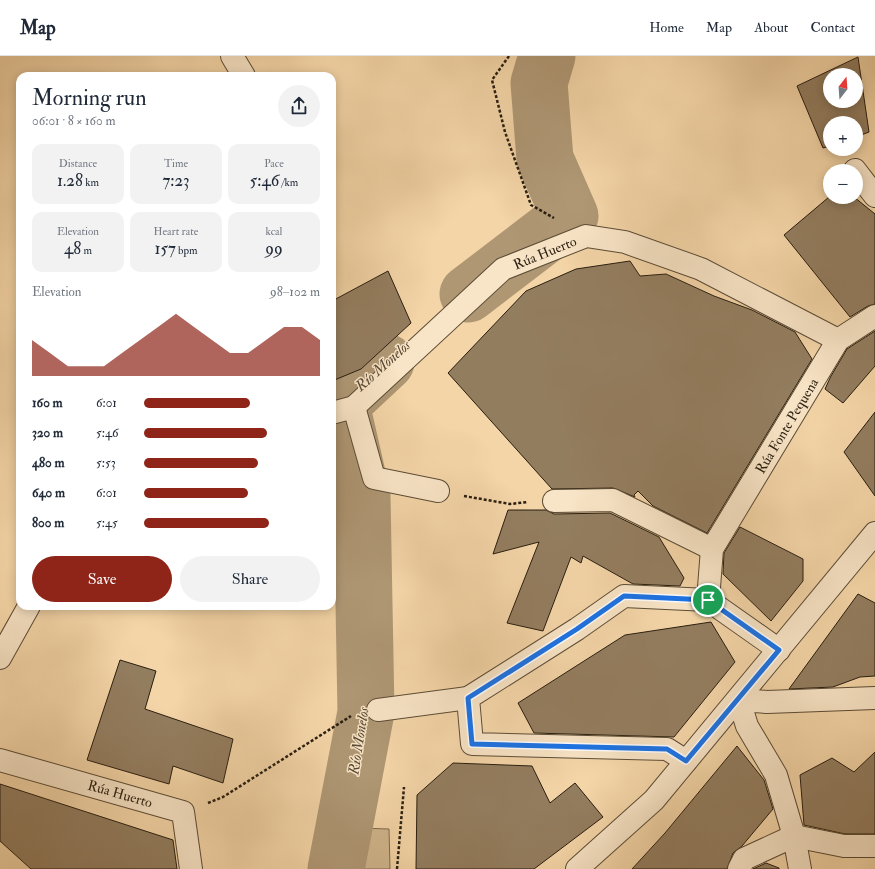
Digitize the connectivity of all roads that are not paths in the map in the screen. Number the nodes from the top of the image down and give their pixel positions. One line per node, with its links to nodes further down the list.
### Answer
1 (232, 56): 2 (street)
2 (242, 72)
3 (863, 180): 4 (street)
4 (875, 196)
5 (875, 316): 6 (street, Rúa Fonte Pequena)
6 (838, 340): 7 (street, Rúa Huerto); 12 (street, Rúa Fonte Pequena)
7 (354, 407): 8 (street, Rúa Huerto); 9 (street)
8 (336, 412)
9 (438, 491)
10 (554, 501): 12 (street)
11 (875, 533): 15 (street)
12 (712, 550): 13 (street, Rúa Fonte Pequena)
13 (708, 600): 15 (street); 17 (street)
14 (27, 610): 16 (street)
15 (779, 650): 19 (street)
16 (0, 658)
17 (468, 698): 20 (street); 22 (street)
18 (875, 698): 19 (street)
19 (739, 700): 22 (street); 23 (street)
20 (368, 711)
21 (0, 760): 25 (street, Rúa Huerto)
22 (686, 761): 26 (street)
23 (794, 836): 24 (street); 27 (street); 28 (street)
24 (875, 846)
25 (191, 869)
26 (576, 869)
27 (739, 869)
28 (800, 869)

